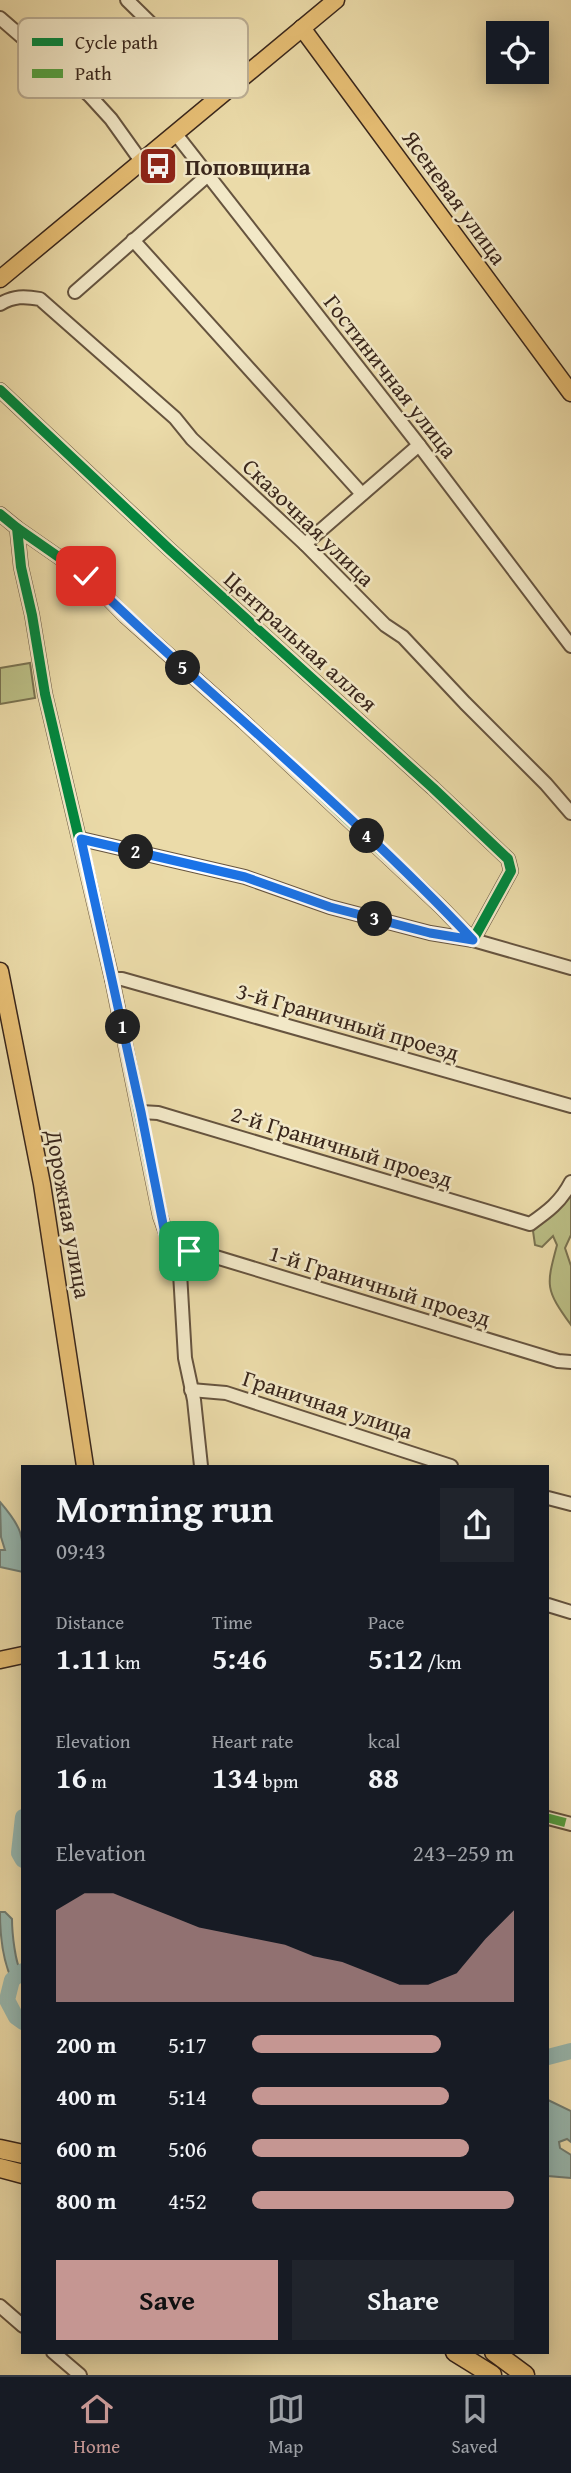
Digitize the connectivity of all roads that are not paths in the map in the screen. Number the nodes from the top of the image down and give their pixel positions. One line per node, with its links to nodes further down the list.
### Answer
1 (127, 0): 4 (street)
2 (336, 0): 5 (main road)
3 (0, 18): 6 (street)
4 (145, 18)
5 (302, 28): 7 (main road); 18 (main road, Ясеневая улица)
6 (18, 34)
7 (248, 73)
8 (92, 98): 11 (street)
9 (218, 98): 10 (main road)
10 (175, 133): 11 (main road); 12 (street, Гостиничная улица)
11 (141, 161): 14 (main road)
12 (208, 175): 13 (street); 19 (street, Гостиничная улица)
13 (133, 240): 15 (street); 20 (street)
14 (0, 279)
15 (75, 292)
16 (0, 304): 23 (street, Сказочная улица)
17 (0, 390): 27 (street, Центральная аллея)
18 (571, 393)
19 (419, 445): 20 (street); 24 (street, Гостиничная улица)
20 (362, 494): 23 (street)
21 (0, 514): 22 (street)
22 (17, 528): 26 (street); 27 (street)
23 (305, 544): 25 (street, Сказочная улица)
24 (571, 646)
25 (571, 813)
26 (81, 839): 27 (street); 30 (street)
27 (473, 940): 28 (street)
28 (571, 968)
29 (0, 971): 37 (main road, Дорожная улица)
30 (112, 979): 31 (street, 3-й Граничный проезд); 32 (street)
31 (571, 1107)
32 (141, 1112): 33 (street, 2-й Граничный проезд); 34 (street)
33 (571, 1182)
34 (179, 1256): 35 (street, 1-й Граничный проезд); 36 (street)
35 (571, 1362)
36 (191, 1390): 38 (street); 39 (street, Граничная улица)
37 (85, 1465)
38 (201, 1465)
39 (448, 1465)
40 (549, 1499): 41 (street)
41 (571, 1504)
42 (549, 1605): 43 (street)
43 (571, 1612)
44 (20, 1656): 45 (main road)
45 (0, 1660)
46 (549, 1818): 47 (street)
47 (571, 1824)
48 (0, 2149): 49 (highway)
49 (21, 2154)
50 (0, 2168): 51 (highway)
51 (21, 2173)
52 (0, 2306): 53 (street)
53 (21, 2324)
54 (55, 2354): 57 (street)
55 (458, 2354): 58 (highway)
56 (497, 2354): 59 (highway)
57 (80, 2375)
58 (492, 2375)
59 (525, 2375)

